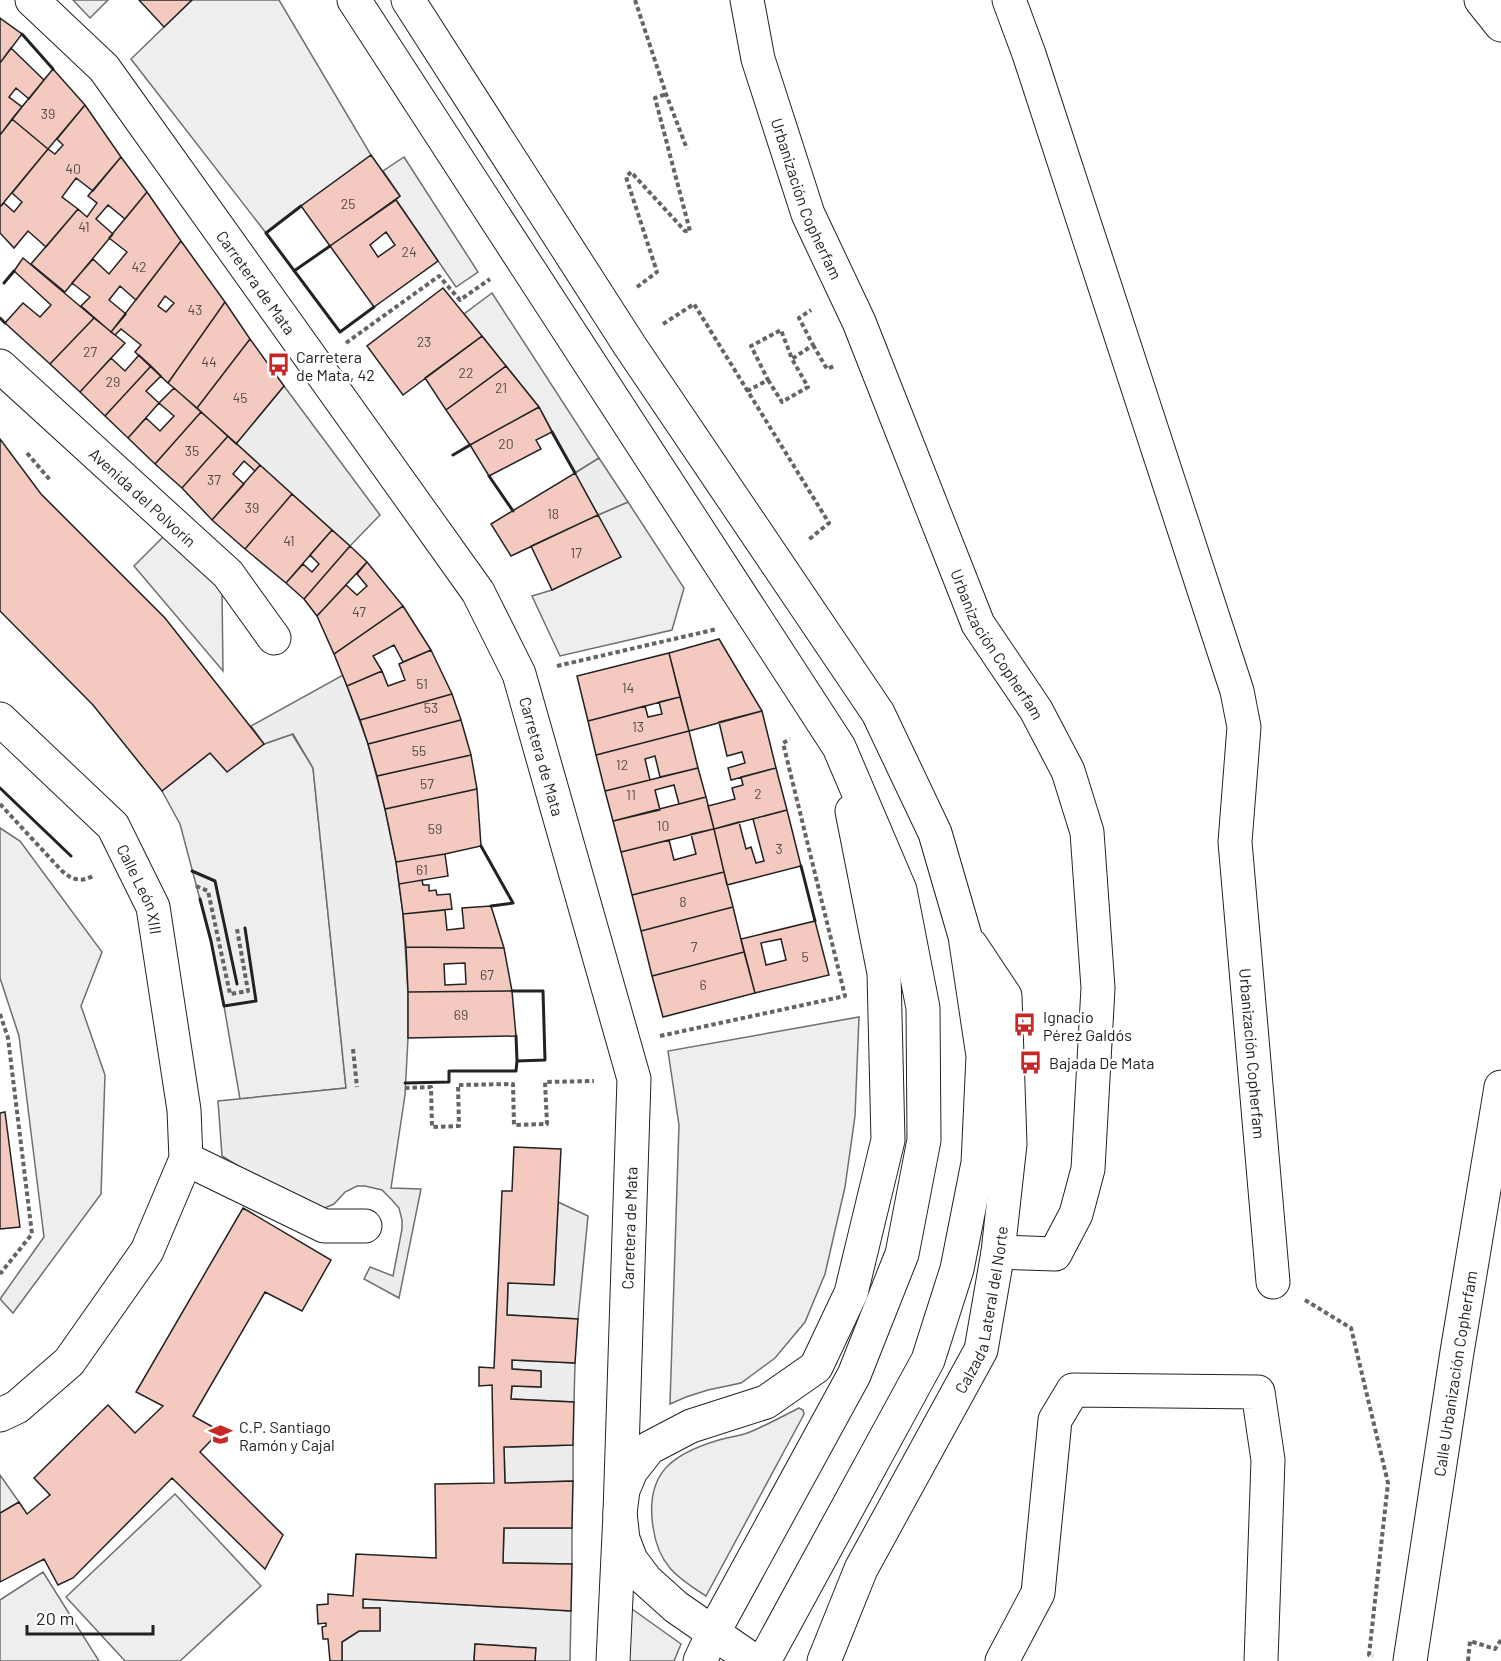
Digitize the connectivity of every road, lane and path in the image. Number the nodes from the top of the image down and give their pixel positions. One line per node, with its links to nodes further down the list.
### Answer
1 (32, 0): 16 (street, Carretera de Mata)
2 (354, 0): 11 (street)
3 (408, 0): 13 (street)
4 (635, 0): 9 (path)
5 (747, 0): 42 (street, Urbanización Copherfam)
6 (1009, 0): 44 (street, Urbanización Copherfam)
7 (1481, 0): 8 (street)
8 (1501, 26)
9 (666, 94): 10 (path); 13 (path)
10 (687, 149)
11 (521, 257): 16 (path); 23 (street)
12 (815, 307): 15 (path)
13 (606, 310): 14 (street)
14 (630, 346): 19 (path); 22 (street)
15 (792, 359): 18 (path); 18 (path)
16 (316, 364): 25 (street, Carretera de Mata)
17 (0, 366): 24 (street, Avenida del Polvorín)
18 (768, 380): 19 (path)
19 (747, 391): 22 (path)
20 (27, 453): 21 (path)
21 (50, 480)
22 (778, 566): 32 (street)
23 (756, 620): 25 (path); 27 (street)
24 (274, 638)
25 (519, 674): 34 (street, Carretera de Mata)
26 (0, 719): 29 (street, Calle León XIII)
27 (830, 734): 34 (path); 46 (street); 48 (street)
28 (0, 804): 29 (path)
29 (113, 826): 40 (street, Calle León XIII)
30 (196, 886): 31 (path)
31 (237, 929)
32 (965, 936): 42 (street, Calzada Lateral del Norte); 52 (street)
33 (0, 1014): 43 (path)
34 (624, 1044): 36 (street, Carretera de Mata)
35 (353, 1049): 37 (path)
36 (634, 1079): 39 (path); 46 (street, Carretera de Mata)
37 (357, 1087)
38 (1501, 1087): 49 (street, Calle Urbanización Copherfam)
39 (405, 1088)
40 (186, 1159): 41 (street); 45 (street)
41 (364, 1226)
42 (998, 1252): 53 (street, Calzada Lateral del Norte)
43 (0, 1274)
44 (1273, 1282): 49 (path)
45 (0, 1415)
46 (620, 1513): 48 (street); 50 (street, Carretera de Mata)
47 (1501, 1640): 56 (path)
48 (706, 1647): 51 (street)
49 (1410, 1659)
50 (613, 1661)
51 (754, 1661)
52 (764, 1661)
53 (824, 1661)
54 (1002, 1661): 55 (street)
55 (1261, 1661)
56 (1468, 1661)

